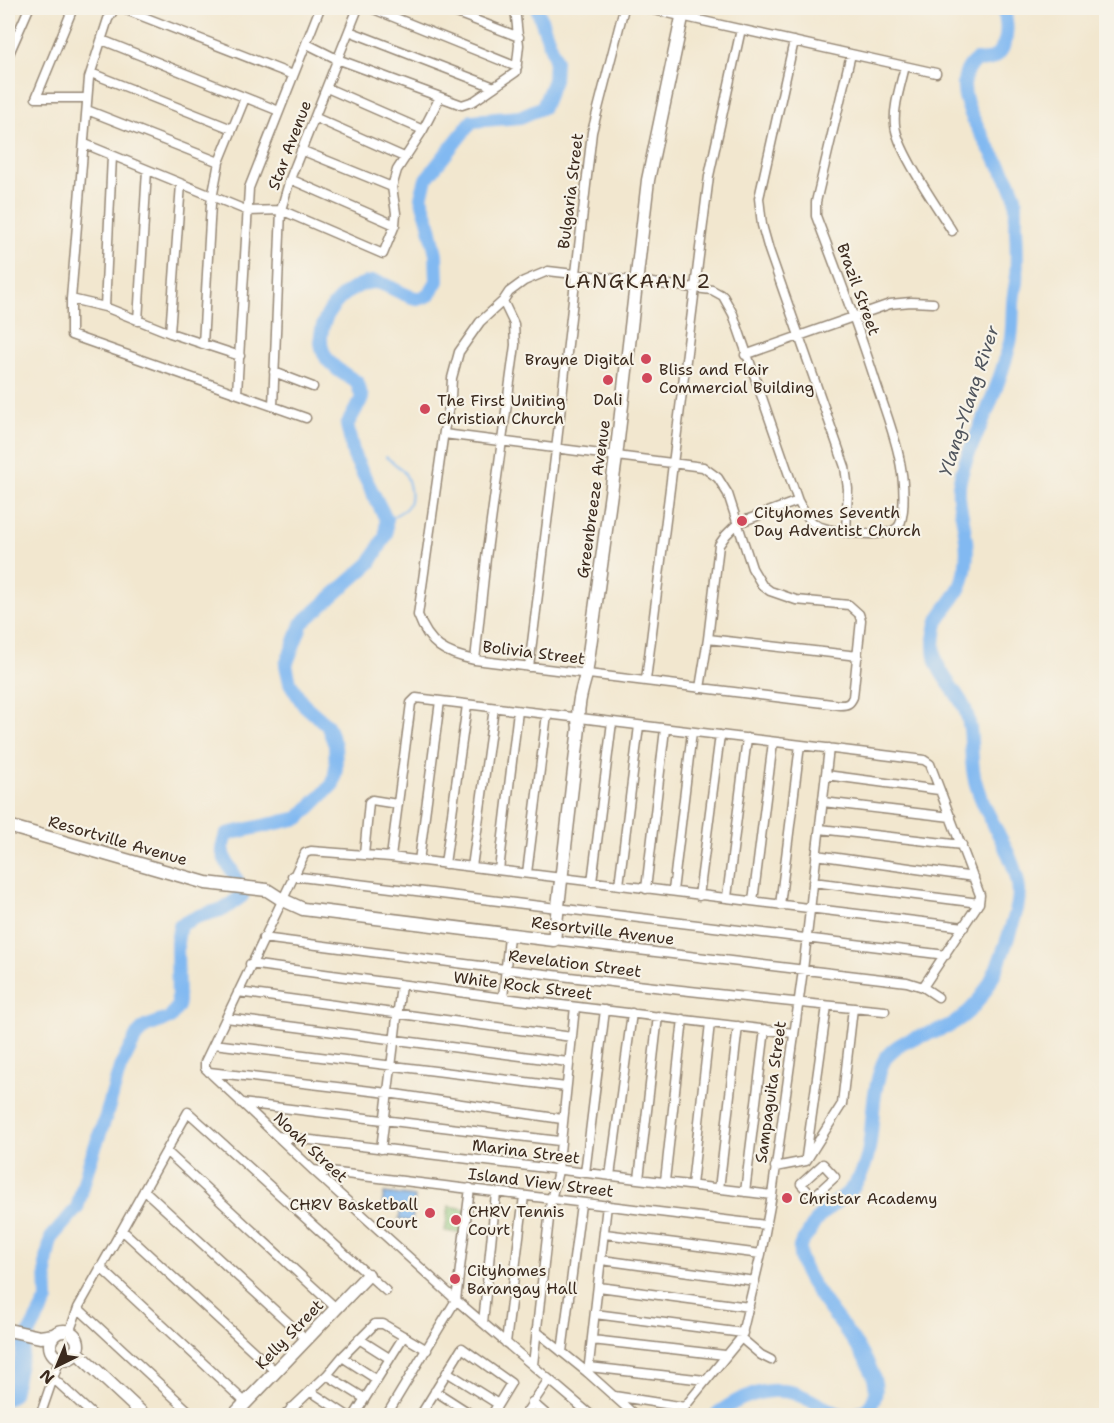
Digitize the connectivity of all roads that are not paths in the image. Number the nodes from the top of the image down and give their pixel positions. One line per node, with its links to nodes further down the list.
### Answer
1 (29, 8): 20 (street)
2 (73, 8): 30 (street)
3 (115, 8): 16 (street)
4 (121, 8): 26 (street)
5 (320, 8): 18 (street)
6 (358, 8): 14 (street, Star Avenue)
7 (371, 8): 23 (street)
8 (444, 8): 15 (street)
9 (515, 8): 15 (street)
10 (624, 8): 51 (street, Bulgaria Street)
11 (645, 8): 12 (street)
12 (683, 12): 13 (street); 52 (street, Greenbreeze Avenue)
13 (741, 29): 17 (street); 53 (street)
14 (349, 31): 21 (street, Star Avenue); 27 (street)
15 (519, 37): 23 (street)
16 (102, 40): 24 (street); 31 (street)
17 (794, 41): 19 (street); 61 (street)
18 (307, 44): 21 (street); 26 (street)
19 (851, 54): 22 (street); 58 (street, Brazil Street)
20 (8, 56)
21 (337, 59): 28 (street, Star Avenue); 29 (street)
22 (905, 66): 25 (street); 50 (street)
23 (517, 67): 27 (street)
24 (91, 73): 30 (street); 35 (street)
25 (936, 73)
26 (293, 75): 33 (street)
27 (494, 87): 29 (street)
28 (327, 88): 34 (street, Star Avenue); 36 (street)
29 (440, 97): 36 (street)
30 (86, 98): 32 (street)
31 (245, 98): 33 (street); 35 (street)
32 (87, 110): 37 (street); 41 (street)
33 (279, 111): 48 (street)
34 (315, 118): 38 (street, Star Avenue); 40 (street)
35 (232, 129): 41 (street)
36 (423, 129): 40 (street)
37 (85, 144): 39 (street); 54 (street)
38 (301, 150): 43 (street, Star Avenue); 45 (street)
39 (112, 156): 42 (street); 57 (street)
40 (404, 157): 45 (street)
41 (219, 162): 46 (street)
42 (147, 170): 44 (street); 59 (street)
43 (290, 179): 47 (street, Star Avenue); 49 (street)
44 (181, 184): 46 (street); 60 (street)
45 (392, 187): 49 (street)
46 (212, 197): 48 (street); 62 (street)
47 (281, 210): 48 (street); 49 (street); 65 (street, Star Avenue)
48 (248, 211): 64 (street)
49 (395, 225)
50 (952, 231)
51 (574, 274): 52 (street, Bolivia Street); 55 (street, Bolivia Street); 72 (street, Bulgaria Street)
52 (637, 282): 53 (street, Bolivia Street); 73 (street, Greenbreeze Avenue)
53 (694, 287): 63 (street, Bolivia Street); 74 (street)
54 (71, 299): 57 (street); 67 (street)
55 (503, 301): 70 (street, Bolivia Street); 71 (street)
56 (933, 303): 58 (street)
57 (105, 307): 59 (street)
58 (854, 318): 61 (street); 77 (street, Brazil Street)
59 (138, 321): 60 (street)
60 (170, 333): 62 (street)
61 (800, 334): 63 (street); 77 (street)
62 (203, 344): 64 (street)
63 (746, 355): 75 (street)
64 (240, 356): 67 (street)
65 (274, 372): 66 (street); 68 (street, Star Avenue)
66 (313, 387)
67 (237, 393): 68 (street)
68 (273, 406): 69 (street)
69 (306, 418)
70 (444, 434): 71 (street); 80 (street, Bolivia Street)
71 (501, 443): 72 (street); 80 (street)
72 (556, 450): 73 (street); 81 (street, Bulgaria Street)
73 (616, 457): 74 (street); 82 (street, Greenbreeze Avenue)
74 (674, 464): 76 (street); 83 (street)
75 (798, 501): 76 (street); 77 (street)
76 (738, 523): 78 (street); 79 (street)
77 (846, 532)
78 (708, 639): 79 (street); 84 (street)
79 (858, 656): 84 (street, Bolivia Street)
80 (475, 660): 81 (street, Bolivia Street)
81 (529, 666): 82 (street, Bolivia Street)
82 (586, 675): 83 (street, Bolivia Street); 90 (street, Greenbreeze Avenue)
83 (646, 680): 84 (street, Bolivia Street)
84 (700, 688)
85 (440, 701): 86 (street); 103 (street); 111 (street)
86 (467, 705): 87 (street); 112 (street)
87 (494, 708): 88 (street); 113 (street)
88 (518, 711): 89 (street); 114 (street)
89 (548, 714): 90 (street); 115 (street)
90 (581, 721): 91 (street); 118 (street, Greenbreeze Avenue)
91 (612, 722): 92 (street); 119 (street)
92 (639, 726): 93 (street); 121 (street)
93 (665, 729): 94 (street); 122 (street)
94 (692, 732): 95 (street); 123 (street)
95 (720, 735): 96 (street); 124 (street)
96 (747, 738): 97 (street); 125 (street)
97 (773, 742): 98 (street); 127 (street)
98 (800, 745): 99 (street); 129 (street)
99 (829, 748): 100 (street, Sampaguita Street); 101 (street)
100 (826, 775): 101 (street); 102 (street, Sampaguita Street)
101 (939, 790): 104 (street)
102 (823, 802): 104 (street); 106 (street, Sampaguita Street)
103 (397, 804): 108 (street); 110 (street)
104 (951, 817): 107 (street)
105 (8, 826): 126 (street, Resortville Avenue)
106 (820, 829): 107 (street); 109 (street, Sampaguita Street)
107 (962, 845): 117 (street)
108 (364, 855): 110 (street); 116 (street)
109 (816, 855): 117 (street); 120 (street, Sampaguita Street)
110 (391, 857): 111 (street)
111 (419, 861): 112 (street)
112 (445, 864): 113 (street)
113 (472, 867): 114 (street)
114 (499, 870): 115 (street)
115 (527, 873): 118 (street)
116 (292, 876): 126 (street); 130 (street)
117 (974, 877): 128 (street)
118 (561, 878): 119 (street); 130 (street, Greenbreeze Avenue)
119 (592, 882): 121 (street)
120 (813, 882): 128 (street); 131 (street, Sampaguita Street)
121 (619, 885): 122 (street)
122 (646, 889): 123 (street)
123 (673, 891): 124 (street)
124 (699, 896): 125 (street)
125 (727, 897): 127 (street)
126 (281, 899): 133 (street, Resortville Avenue); 134 (street)
127 (753, 901): 129 (street)
128 (980, 903): 132 (street)
129 (780, 905): 131 (street)
130 (558, 908): 135 (street); 136 (street, Greenbreeze Avenue)
131 (810, 908): 132 (street); 135 (street, Sampaguita Street)
132 (964, 927): 137 (street)
133 (509, 936): 136 (street, Resortville Avenue); 139 (street)
134 (263, 938): 138 (street); 139 (street, Revelation Street)
135 (806, 938): 137 (street); 140 (street, Sampaguita Street)
136 (554, 940): 140 (street, Resortville Avenue)
137 (946, 955): 142 (street)
138 (250, 964): 141 (street, White Rock Street); 143 (street)
139 (506, 970): 145 (street); 146 (street, Revelation Street)
140 (803, 970): 142 (street, Resortville Avenue); 146 (street, Sampaguita Street)
141 (401, 985): 145 (street, White Rock Street); 152 (street)
142 (923, 987): 144 (street)
143 (238, 992): 152 (street); 155 (street)
144 (938, 997)
145 (503, 998): 148 (street, White Rock Street)
146 (798, 1004): 147 (street, Revelation Street); 160 (street, Sampaguita Street)
147 (827, 1006): 149 (street, Revelation Street); 176 (street)
148 (575, 1007): 150 (street, White Rock Street); 161 (street)
149 (853, 1008): 151 (street, Revelation Street); 176 (street)
150 (604, 1010): 153 (street, White Rock Street); 180 (street)
151 (885, 1011)
152 (398, 1012): 161 (street); 162 (street)
153 (632, 1013): 154 (street, White Rock Street); 181 (street)
154 (658, 1016): 156 (street, White Rock Street); 182 (street)
155 (226, 1018): 162 (street); 163 (street)
156 (683, 1019): 157 (street, White Rock Street); 183 (street)
157 (710, 1023): 158 (street, White Rock Street); 184 (street)
158 (738, 1026): 159 (street, White Rock Street); 186 (street)
159 (765, 1029): 160 (street, White Rock Street); 188 (street)
160 (793, 1033): 177 (street, Sampaguita Street)
161 (572, 1037): 164 (street)
162 (394, 1039): 164 (street); 165 (street)
163 (214, 1044): 165 (street); 166 (street)
164 (568, 1062): 167 (street)
165 (391, 1066): 167 (street); 168 (street)
166 (208, 1071): 168 (street); 169 (street, Noah Street)
167 (566, 1087): 170 (street)
168 (388, 1093): 170 (street); 171 (street)
169 (240, 1103): 171 (street); 172 (street, Noah Street)
170 (562, 1119): 173 (street)
171 (384, 1120): 173 (street); 174 (street)
172 (277, 1136): 174 (street, Marina Street); 178 (street, Noah Street)
173 (559, 1141): 179 (street)
174 (381, 1149): 179 (street, Marina Street)
175 (166, 1151): 187 (street); 201 (street); 208 (street)
176 (806, 1161): 177 (street)
177 (775, 1167): 190 (street, Sampaguita Street)
178 (313, 1170): 185 (street, Island View Street); 205 (street, Noah Street)
179 (558, 1171): 180 (street, Marina Street); 192 (street)
180 (585, 1173): 181 (street, Marina Street)
181 (610, 1176): 182 (street, Marina Street)
182 (639, 1179): 183 (street, Marina Street)
183 (665, 1181): 184 (street, Marina Street)
184 (692, 1185): 186 (street, Marina Street)
185 (470, 1188): 189 (street, Island View Street); 205 (street)
186 (719, 1189): 188 (street, Marina Street)
187 (144, 1190): 196 (street); 217 (street)
188 (746, 1192): 190 (street, Marina Street)
189 (496, 1193): 191 (street, Island View Street); 210 (street)
190 (772, 1195): 195 (street, Sampaguita Street)
191 (524, 1196): 192 (street, Island View Street); 220 (street)
192 (551, 1200): 193 (street, Island View Street); 212 (street)
193 (581, 1204): 194 (street, Island View Street); 223 (street)
194 (607, 1205): 195 (street, Island View Street); 197 (street)
195 (766, 1225): 198 (street, Sampaguita Street)
196 (122, 1230): 200 (street); 231 (street)
197 (605, 1234): 198 (street); 199 (street)
198 (761, 1254): 202 (street, Sampaguita Street)
199 (602, 1260): 202 (street); 203 (street)
200 (100, 1267): 207 (street); 242 (street)
201 (368, 1275): 204 (street); 208 (street, Kelly Street)
202 (755, 1281): 206 (street, Sampaguita Street)
203 (599, 1287): 206 (street); 209 (street)
204 (386, 1292)
205 (456, 1300): 210 (street, Noah Street); 222 (street)
206 (749, 1306): 215 (street, Sampaguita Street)
207 (78, 1308): 213 (street); 251 (street)
208 (337, 1310): 217 (street, Kelly Street)
209 (595, 1314): 215 (street); 218 (street)
210 (483, 1323): 220 (street, Noah Street)
211 (9, 1331): 219 (street)
212 (536, 1331): 223 (street); 229 (street)
213 (69, 1333): 219 (street); 221 (street)
214 (404, 1336): 216 (street); 222 (street); 227 (street)
215 (742, 1336): 224 (street); 228 (street)
216 (359, 1339): 225 (street); 227 (street)
217 (307, 1340): 231 (street, Kelly Street)
218 (592, 1340): 224 (street); 230 (street)
219 (52, 1341): 226 (street)
220 (506, 1343): 229 (street, Noah Street)
221 (76, 1350): 226 (street); 250 (street)
222 (427, 1350): 257 (street)
223 (562, 1352): 230 (street)
224 (725, 1355): 237 (street)
225 (342, 1357): 233 (street); 235 (street)
226 (60, 1358): 234 (street)
227 (389, 1358): 235 (street)
228 (771, 1360)
229 (533, 1365): 236 (street, Noah Street)
230 (588, 1370): 237 (street); 240 (street)
231 (276, 1372): 242 (street, Kelly Street)
232 (447, 1372): 239 (street); 244 (street); 244 (street)
233 (327, 1375): 238 (street); 241 (street)
234 (54, 1379): 248 (street); 249 (street)
235 (376, 1379): 241 (street)
236 (549, 1379): 243 (street); 262 (street, Noah Street)
237 (705, 1380): 245 (street)
238 (310, 1391): 246 (street); 255 (street)
239 (435, 1391): 247 (street); 258 (street)
240 (613, 1395): 245 (street); 263 (street)
241 (364, 1398): 256 (street)
242 (246, 1402): 252 (street, Kelly Street)
243 (532, 1402): 260 (street); 261 (street)
244 (498, 1404): 259 (street)
245 (685, 1407): 264 (street)
246 (291, 1408): 253 (street); 254 (street)
247 (425, 1414)
248 (40, 1416)
249 (94, 1416)
250 (145, 1416)
251 (194, 1416)
252 (233, 1416)
253 (284, 1416)
254 (303, 1416)
255 (348, 1416)
256 (354, 1416)
257 (386, 1416)
258 (474, 1416)
259 (490, 1416)
260 (524, 1416)
261 (548, 1416)
262 (592, 1416)
263 (636, 1416)
264 (677, 1416)

